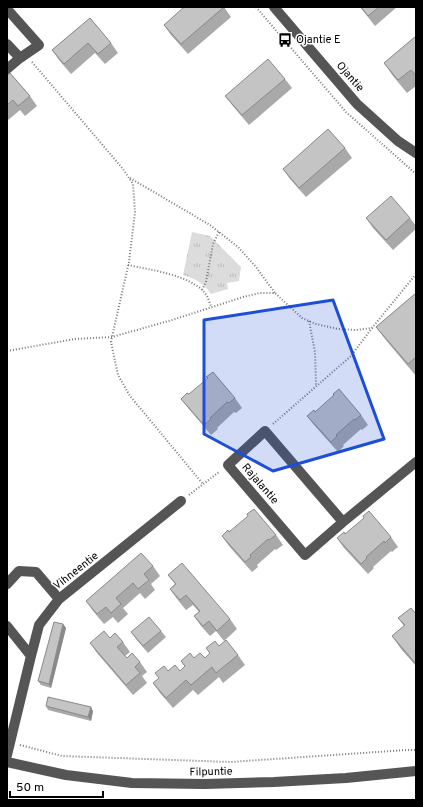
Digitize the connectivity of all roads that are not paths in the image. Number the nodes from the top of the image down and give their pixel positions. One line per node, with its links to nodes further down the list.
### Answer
1 (274, 7): 6 (street, Ojantie)
2 (7, 9): 4 (street)
3 (7, 44): 4 (street)
4 (20, 58): 5 (street)
5 (7, 69)
6 (416, 153)
7 (416, 462): 9 (street, Rajalantie)
8 (181, 502): 11 (street, Vihneentie)
9 (343, 522): 9 (street, Rajalantie)
10 (7, 584): 11 (street)
11 (59, 599): 13 (street, Vihneentie)
12 (7, 626): 13 (street)
13 (31, 656): 14 (street, Vihneentie)
14 (7, 755)
15 (7, 762): 16 (street, Filpuntie)
16 (416, 771)

